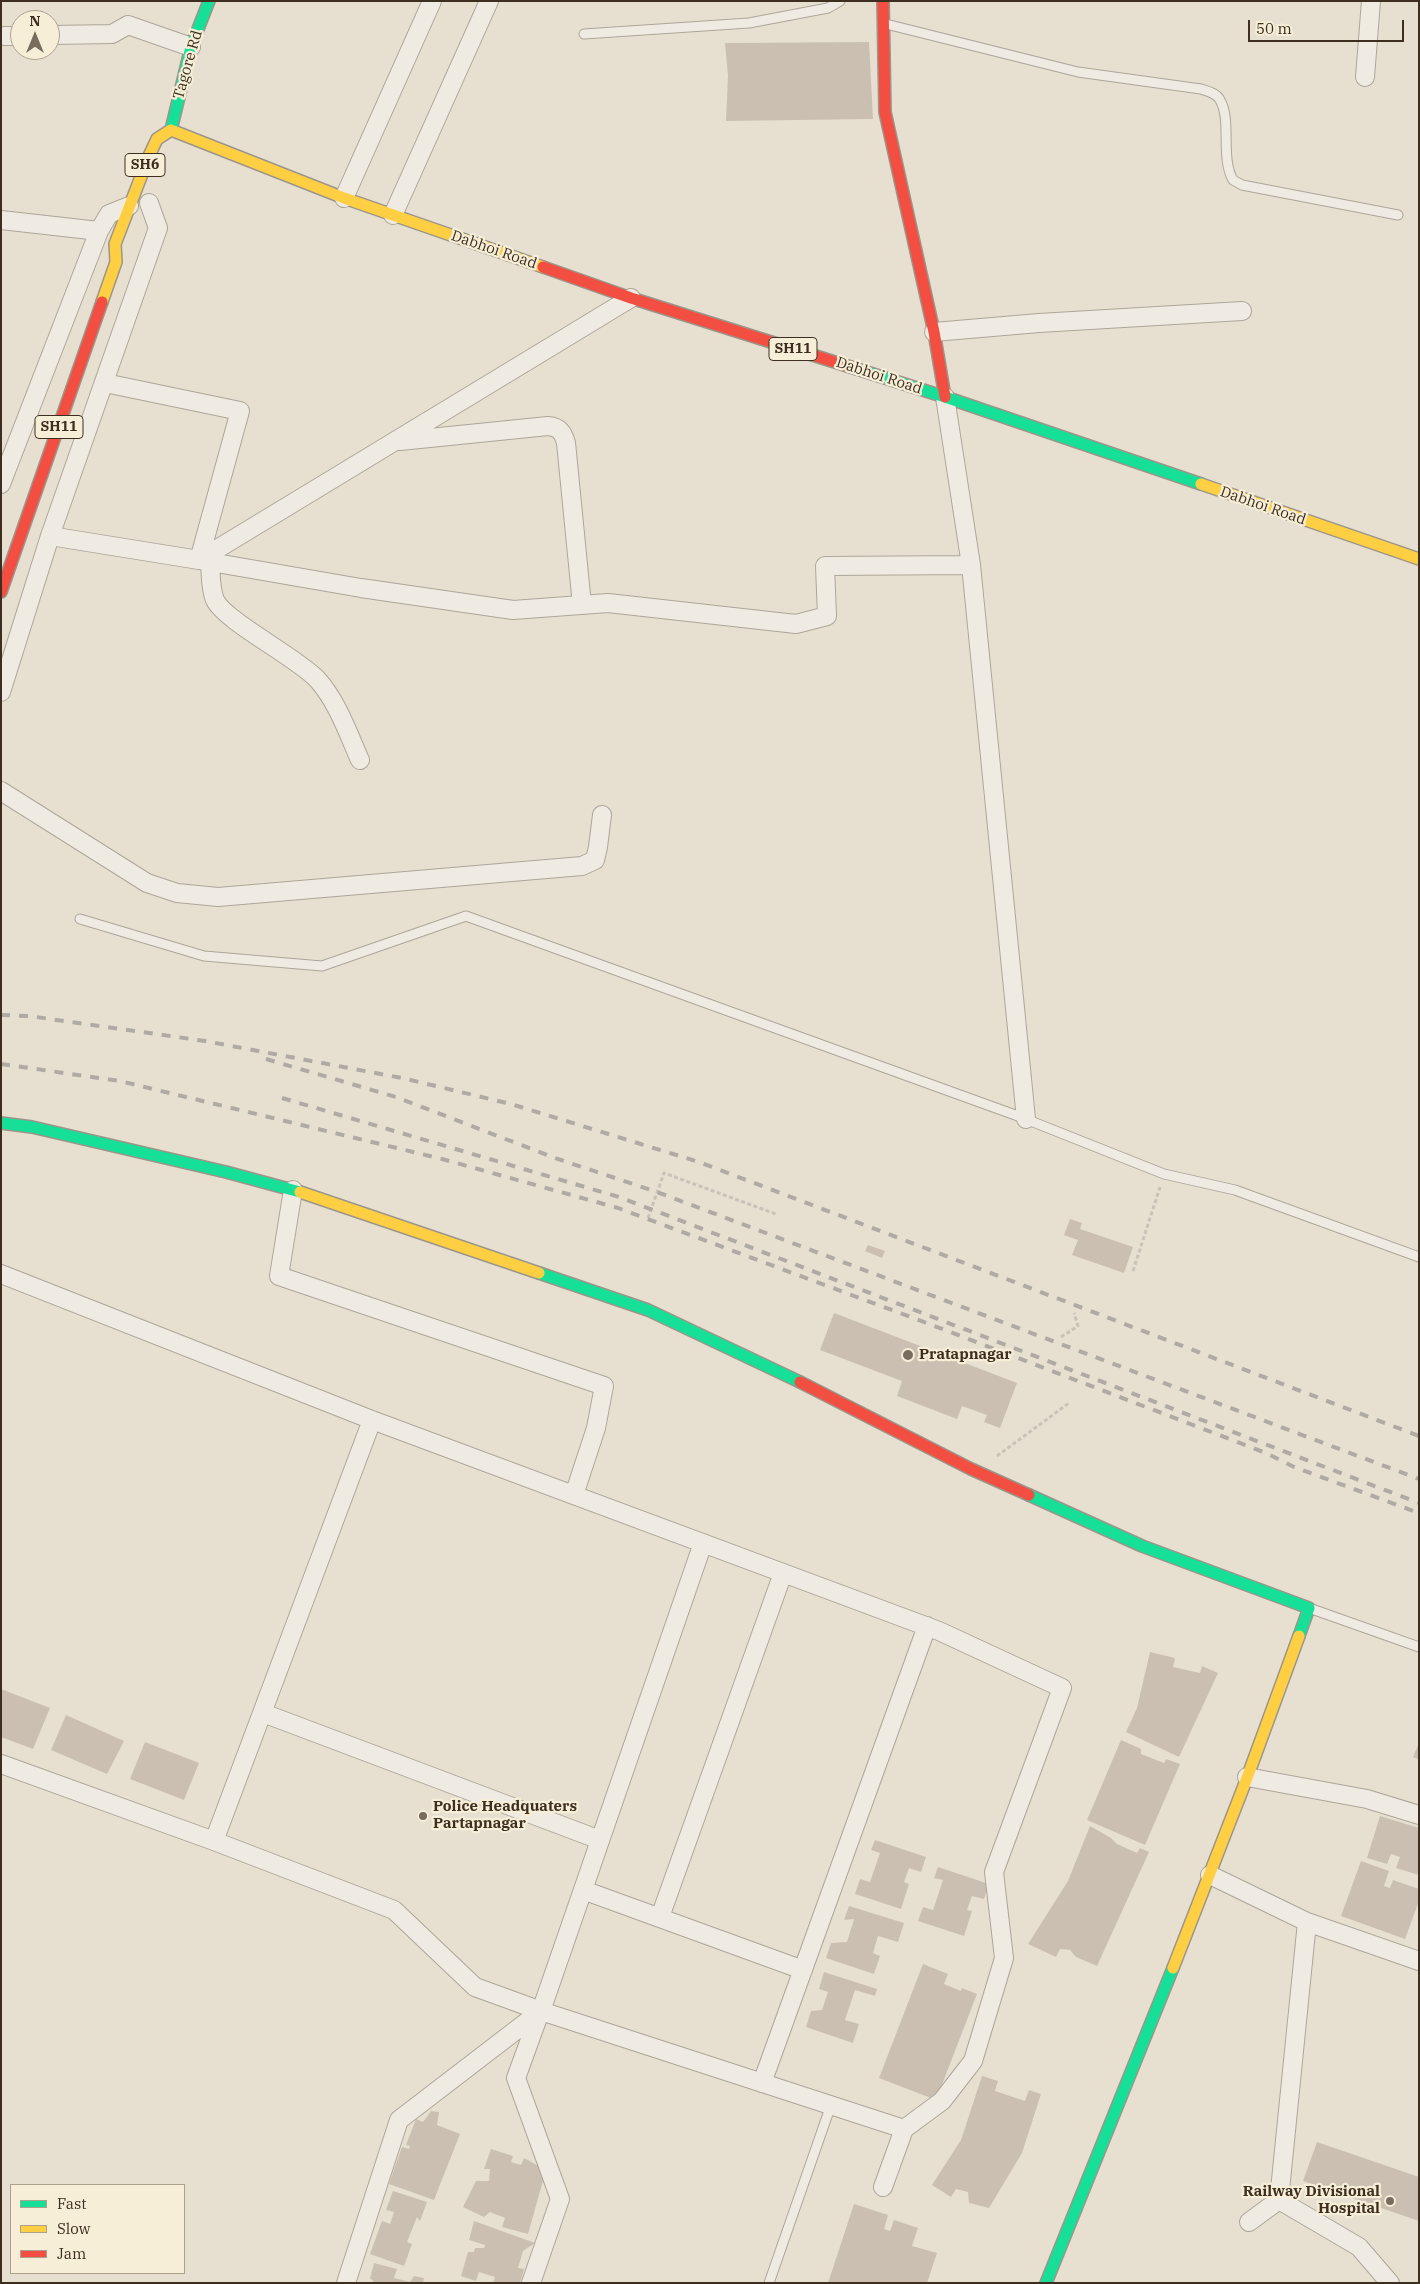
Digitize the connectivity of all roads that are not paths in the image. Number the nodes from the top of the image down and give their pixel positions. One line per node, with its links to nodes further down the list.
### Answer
1 (209, 1): 10 (street, Tagore Rd)
2 (432, 1): 15 (street)
3 (489, 1): 17 (street)
4 (840, 1): 8 (lane)
5 (883, 1): 7 (street)
6 (1371, 1): 11 (street)
7 (884, 23): 18 (lane); 26 (street)
8 (584, 34)
9 (60, 35): 10 (street)
10 (191, 47): 12 (street, Tagore Rd)
11 (1365, 77)
12 (171, 130): 13 (street, SH6); 15 (street, Dabhoi Road / SH11); 16 (street, SH6)
13 (170, 144)
14 (151, 198): 20 (street); 27 (street)
15 (344, 198): 17 (street, Dabhoi Road / SH11)
16 (128, 206): 21 (street); 23 (street, SH6)
17 (393, 215): 24 (street, Dabhoi Road / SH11)
18 (1398, 215)
19 (1, 220): 21 (street)
20 (143, 220)
21 (99, 231): 30 (street)
22 (130, 254): 23 (street)
23 (116, 262): 35 (street, SH11)
24 (631, 298): 28 (street, Dabhoi Road / SH11); 29 (street)
25 (1242, 311): 26 (street)
26 (934, 332): 28 (street)
27 (105, 383): 31 (street); 33 (street)
28 (945, 397): 32 (street, Dabhoi Road / SH11); 34 (street)
29 (395, 441): 33 (street); 36 (street)
30 (1, 484)
31 (50, 536): 33 (street); 37 (street)
32 (1419, 559)
33 (205, 561): 36 (street); 38 (street)
34 (971, 565): 36 (street); 42 (street)
35 (1, 592)
36 (582, 605)
37 (1, 692)
38 (360, 760)
39 (1, 791): 40 (street)
40 (602, 815)
41 (80, 919): 42 (lane)
42 (1026, 1119): 45 (lane)
43 (1, 1124): 44 (street)
44 (293, 1190): 48 (street); 51 (street)
45 (1419, 1257)
46 (1, 1274): 47 (street)
47 (372, 1420): 48 (street); 54 (street)
48 (574, 1495): 49 (street)
49 (703, 1543): 50 (street); 58 (street)
50 (783, 1573): 52 (street); 62 (street)
51 (1309, 1608): 53 (lane); 56 (street)
52 (927, 1626): 65 (street); 69 (street)
53 (1419, 1647)
54 (263, 1713): 58 (street); 59 (street)
55 (1, 1764): 59 (street)
56 (1247, 1777): 57 (street); 60 (street)
57 (1419, 1815)
58 (600, 1840): 61 (street)
59 (214, 1841): 66 (street)
60 (1210, 1875): 63 (street); 76 (street)
61 (583, 1890): 62 (street); 66 (street)
62 (660, 1917): 65 (street)
63 (1307, 1922): 64 (street); 71 (street)
64 (1419, 1961)
65 (803, 1970): 67 (street)
66 (541, 2011): 67 (street); 73 (street); 74 (street)
67 (762, 2083): 68 (street)
68 (831, 2105): 69 (street); 75 (lane)
69 (904, 2128): 70 (street)
70 (883, 2186)
71 (1279, 2200): 72 (street); 77 (street)
72 (1249, 2222)
73 (346, 2283)
74 (530, 2283)
75 (769, 2283)
76 (1046, 2283)
77 (1390, 2283)

